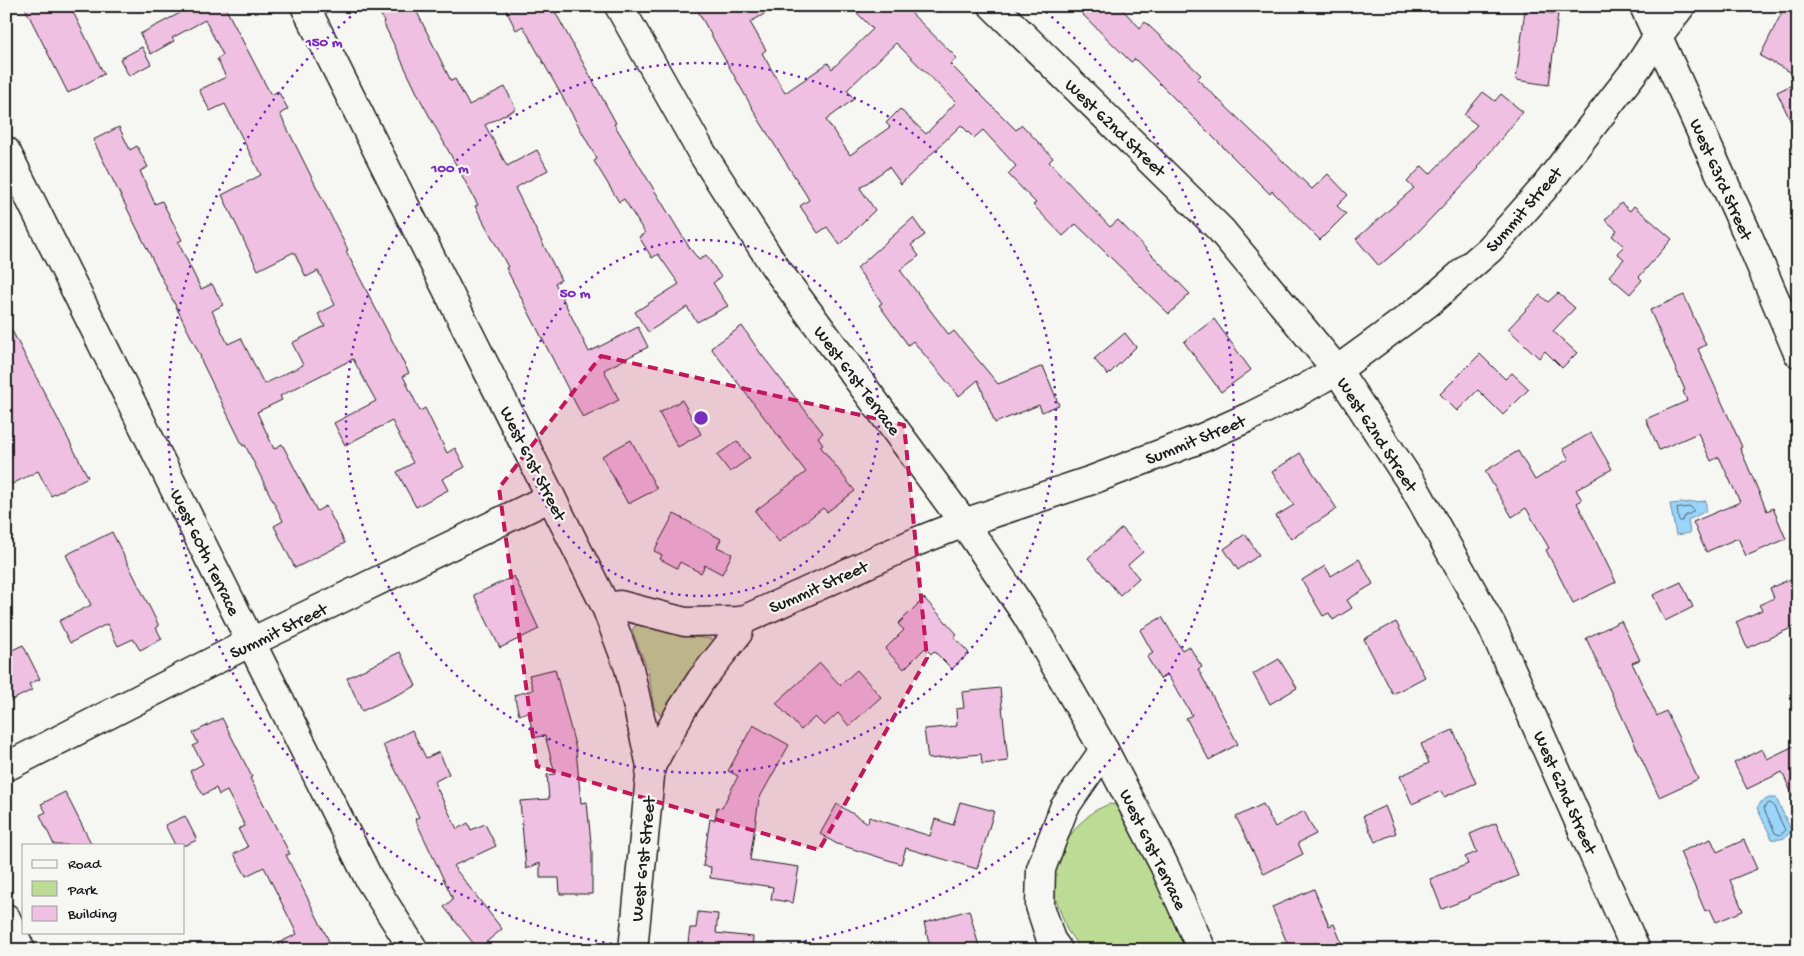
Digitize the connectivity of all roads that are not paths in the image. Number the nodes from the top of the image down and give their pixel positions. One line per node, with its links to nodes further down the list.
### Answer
1 (305, 6): 10 (street, West 61st Street)
2 (619, 6): 11 (street, West 61st Terrace)
3 (993, 6): 9 (street, West 62nd Street)
4 (1644, 6): 6 (street, West 63rd Street)
5 (1681, 6): 6 (street, Summit Street)
6 (1658, 36): 8 (street, West 63rd Street); 9 (street, Summit Street)
7 (6, 151): 14 (street, West 60th Terrace)
8 (1798, 353)
9 (1337, 370): 11 (street, Summit Street); 24 (street, West 62nd Street)
10 (551, 497): 12 (street, West 61st Street); 14 (street, Summit Street)
11 (964, 523): 13 (street, Summit Street); 15 (street, West 61st Terrace)
12 (606, 606): 13 (street); 16 (street, West 61st Street)
13 (741, 621): 16 (street)
14 (251, 642): 17 (street, Summit Street); 20 (street, West 60th Terrace)
15 (1104, 750): 22 (street); 23 (street, West 61st Terrace)
16 (651, 766): 21 (street, West 61st Street)
17 (6, 767)
18 (6, 918): 19 (street)
19 (21, 950)
20 (414, 950)
21 (633, 950)
22 (1058, 950)
23 (1202, 950)
24 (1636, 950)

